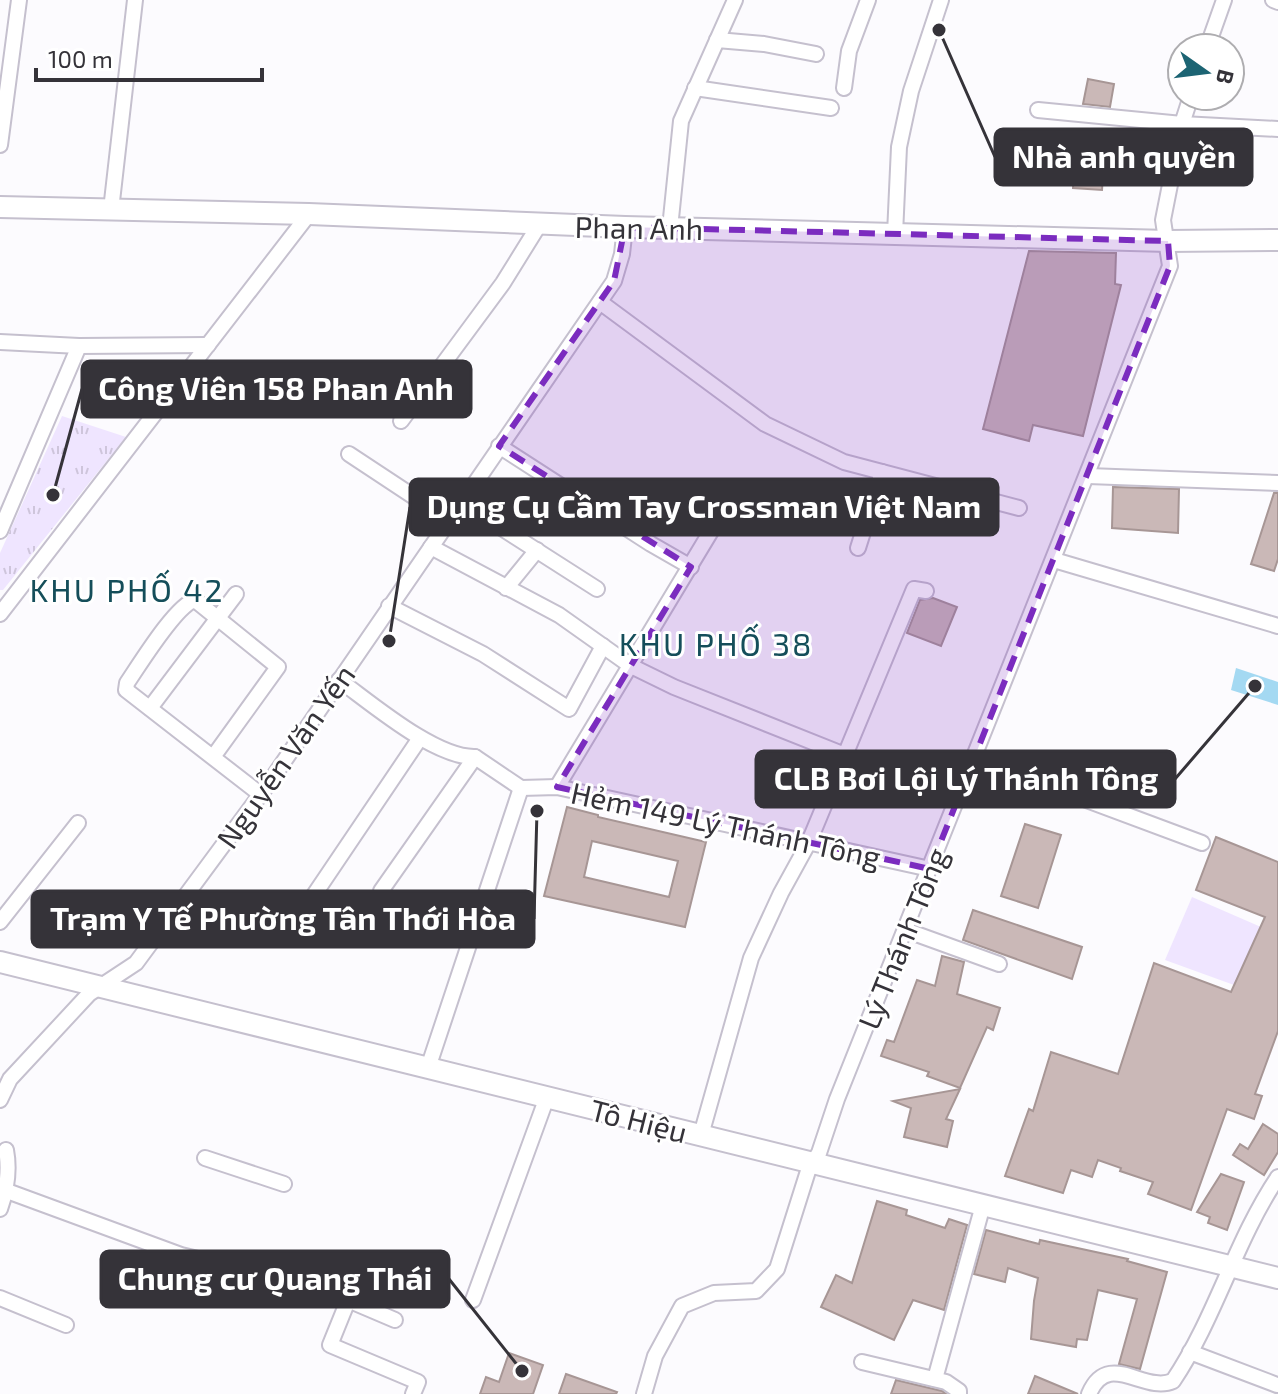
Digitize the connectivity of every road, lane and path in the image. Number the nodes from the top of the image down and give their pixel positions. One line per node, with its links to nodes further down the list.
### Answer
1 (19, 0): 17 (street)
2 (135, 0): 19 (street)
3 (735, 0): 8 (street)
4 (868, 0): 11 (street)
5 (1224, 0): 7 (street)
6 (935, 1): 24 (street)
7 (1213, 32)
8 (717, 40): 9 (street); 10 (street)
9 (816, 54)
10 (695, 88): 12 (street); 23 (street)
11 (844, 88)
12 (831, 108)
13 (1038, 110): 15 (street)
14 (1186, 112): 15 (street, Lý Thánh Tông)
15 (1182, 124): 16 (street); 26 (street, Lý Thánh Tông)
16 (1278, 129)
17 (0, 145)
18 (0, 207): 19 (street, Phan Anh)
19 (111, 210): 20 (street, Phan Anh)
20 (309, 214): 21 (street, Phan Anh); 29 (street)
21 (539, 225): 22 (street, Phan Anh); 31 (street)
22 (625, 227): 23 (street, Phan Anh); 27 (street, Nguyễn Văn Yến)
23 (670, 228): 24 (street, Phan Anh)
24 (895, 234): 26 (street, Phan Anh)
25 (1278, 240): 26 (street, Phan Anh)
26 (1168, 241): 35 (street, Lý Thánh Tông)
27 (600, 302): 32 (street, Nguyễn Văn Yến); 34 (street)
28 (0, 342): 30 (street)
29 (208, 345): 30 (street); 52 (street)
30 (79, 346): 41 (street)
31 (401, 421)
32 (499, 446): 37 (street, Nguyễn Văn Yến); 46 (street)
33 (349, 454): 40 (street)
34 (882, 472): 39 (street); 43 (street)
35 (1088, 476): 36 (street); 45 (street, Lý Thánh Tông)
36 (1278, 483)
37 (461, 502): 40 (street, Nguyễn Văn Yến); 44 (street)
38 (725, 508): 46 (street)
39 (1019, 508)
40 (449, 520): 42 (street, Nguyễn Văn Yến)
41 (0, 531)
42 (431, 547): 47 (street); 51 (street, Nguyễn Văn Yến)
43 (858, 548)
44 (537, 550): 47 (street); 48 (street)
45 (1054, 560): 54 (street); 63 (street, Lý Thánh Tông)
46 (691, 567): 56 (street)
47 (506, 588): 55 (street)
48 (597, 589)
49 (926, 591): 60 (street)
50 (236, 594): 53 (street)
51 (389, 606): 55 (street); 57 (street, Nguyễn Văn Yến)
52 (0, 614)
53 (217, 618): 58 (street); 58 (street); 61 (street)
54 (1278, 626)
55 (603, 646): 56 (street)
56 (631, 666): 60 (street); 64 (street)
57 (339, 680): 59 (street); 66 (street, Nguyễn Văn Yến)
58 (150, 708): 61 (street)
59 (420, 738): 62 (street); 72 (street)
60 (845, 755): 68 (street)
61 (213, 757): 66 (street)
62 (475, 757): 65 (street); 71 (street)
63 (974, 758): 69 (street); 70 (street, Lý Thánh Tông)
64 (557, 787): 65 (street, Hẻm 149 Lý Thánh Tông); 68 (street, Hẻm 149 Lý Thánh Tông)
65 (521, 788): 78 (street)
66 (260, 794): 77 (street, Nguyễn Văn Yến)
67 (78, 823): 73 (street)
68 (809, 842): 70 (street, Hẻm 149 Lý Thánh Tông); 81 (street)
69 (1202, 843)
70 (930, 869): 74 (street, Lý Thánh Tông)
71 (381, 891)
72 (278, 900)
73 (0, 922)
74 (905, 930): 76 (street); 84 (street, Lý Thánh Tông)
75 (0, 962): 77 (street, Tô Hiệu)
76 (999, 964)
77 (102, 987): 78 (street, Tô Hiệu); 80 (street, Nguyễn Văn Yến)
78 (428, 1068): 79 (street, Tô Hiệu)
79 (547, 1097): 81 (street, Tô Hiệu); 96 (street)
80 (0, 1100)
81 (701, 1135): 84 (street, Tô Hiệu)
82 (6, 1150): 87 (street)
83 (205, 1158): 86 (street)
84 (813, 1163): 88 (street, Tô Hiệu); 104 (street, Lý Thánh Tông)
85 (1278, 1177): 91 (street)
86 (284, 1184)
87 (7, 1191): 89 (street); 93 (street)
88 (983, 1205): 91 (street, Tô Hiệu); 101 (street)
89 (0, 1209)
90 (364, 1261): 95 (street)
91 (1232, 1266): 92 (street, Tô Hiệu); 99 (street)
92 (1278, 1278)
93 (308, 1285)
94 (0, 1298): 98 (street)
95 (348, 1300): 97 (street); 103 (street)
96 (473, 1300)
97 (395, 1320)
98 (66, 1325)
99 (1190, 1352): 102 (street); 106 (street)
100 (862, 1362): 101 (street)
101 (935, 1379): 105 (street)
102 (1277, 1385)
103 (416, 1388)
104 (644, 1394)
105 (959, 1394)
106 (1089, 1394)

